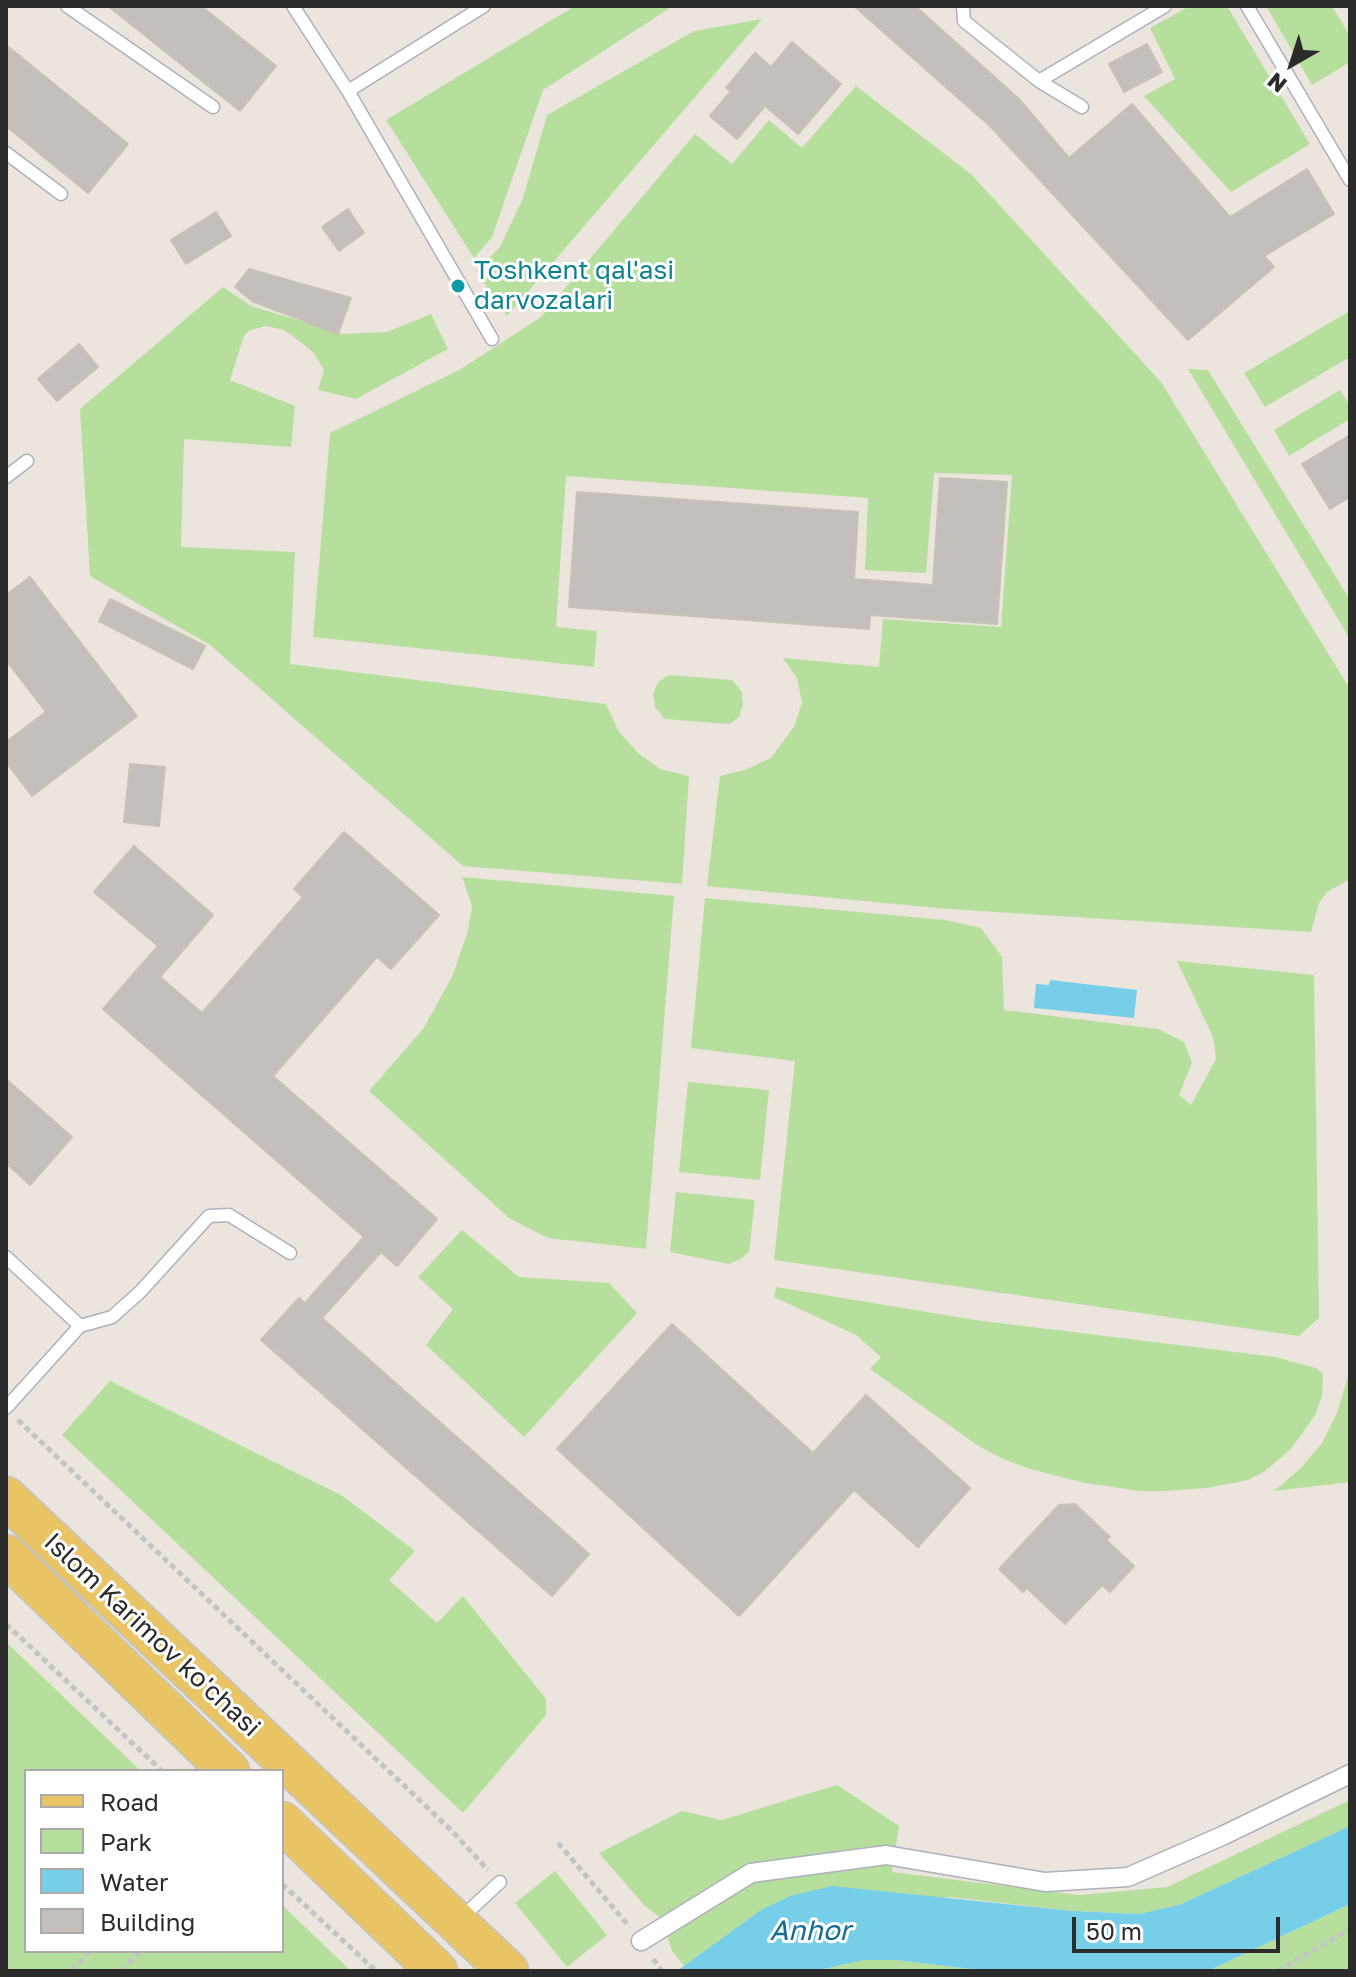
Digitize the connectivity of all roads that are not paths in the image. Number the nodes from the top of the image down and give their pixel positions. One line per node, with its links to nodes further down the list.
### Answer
1 (67, 6): 9 (lane)
2 (293, 6): 8 (lane)
3 (484, 6): 8 (lane)
4 (963, 6): 7 (lane)
5 (1165, 6): 7 (lane)
6 (1247, 6): 12 (lane)
7 (1039, 81): 10 (lane)
8 (348, 91): 14 (lane)
9 (213, 107)
10 (1082, 107)
11 (6, 153): 13 (lane)
12 (1350, 180)
13 (61, 194)
14 (492, 339)
15 (27, 461): 16 (lane)
16 (6, 477)
17 (290, 1253): 19 (lane)
18 (6, 1257): 19 (lane)
19 (80, 1326): 20 (lane)
20 (6, 1408)
21 (6, 1497): 27 (main road, Islom Karimov ko'chasi)
22 (6, 1555): 23 (main road, Islom Karimov ko'chasi)
23 (227, 1769)
24 (1350, 1774): 28 (street)
25 (284, 1824): 29 (main road)
26 (500, 1882): 27 (lane)
27 (457, 1923): 30 (main road, Islom Karimov ko'chasi)
28 (641, 1941)
29 (437, 1971)
30 (508, 1971)

